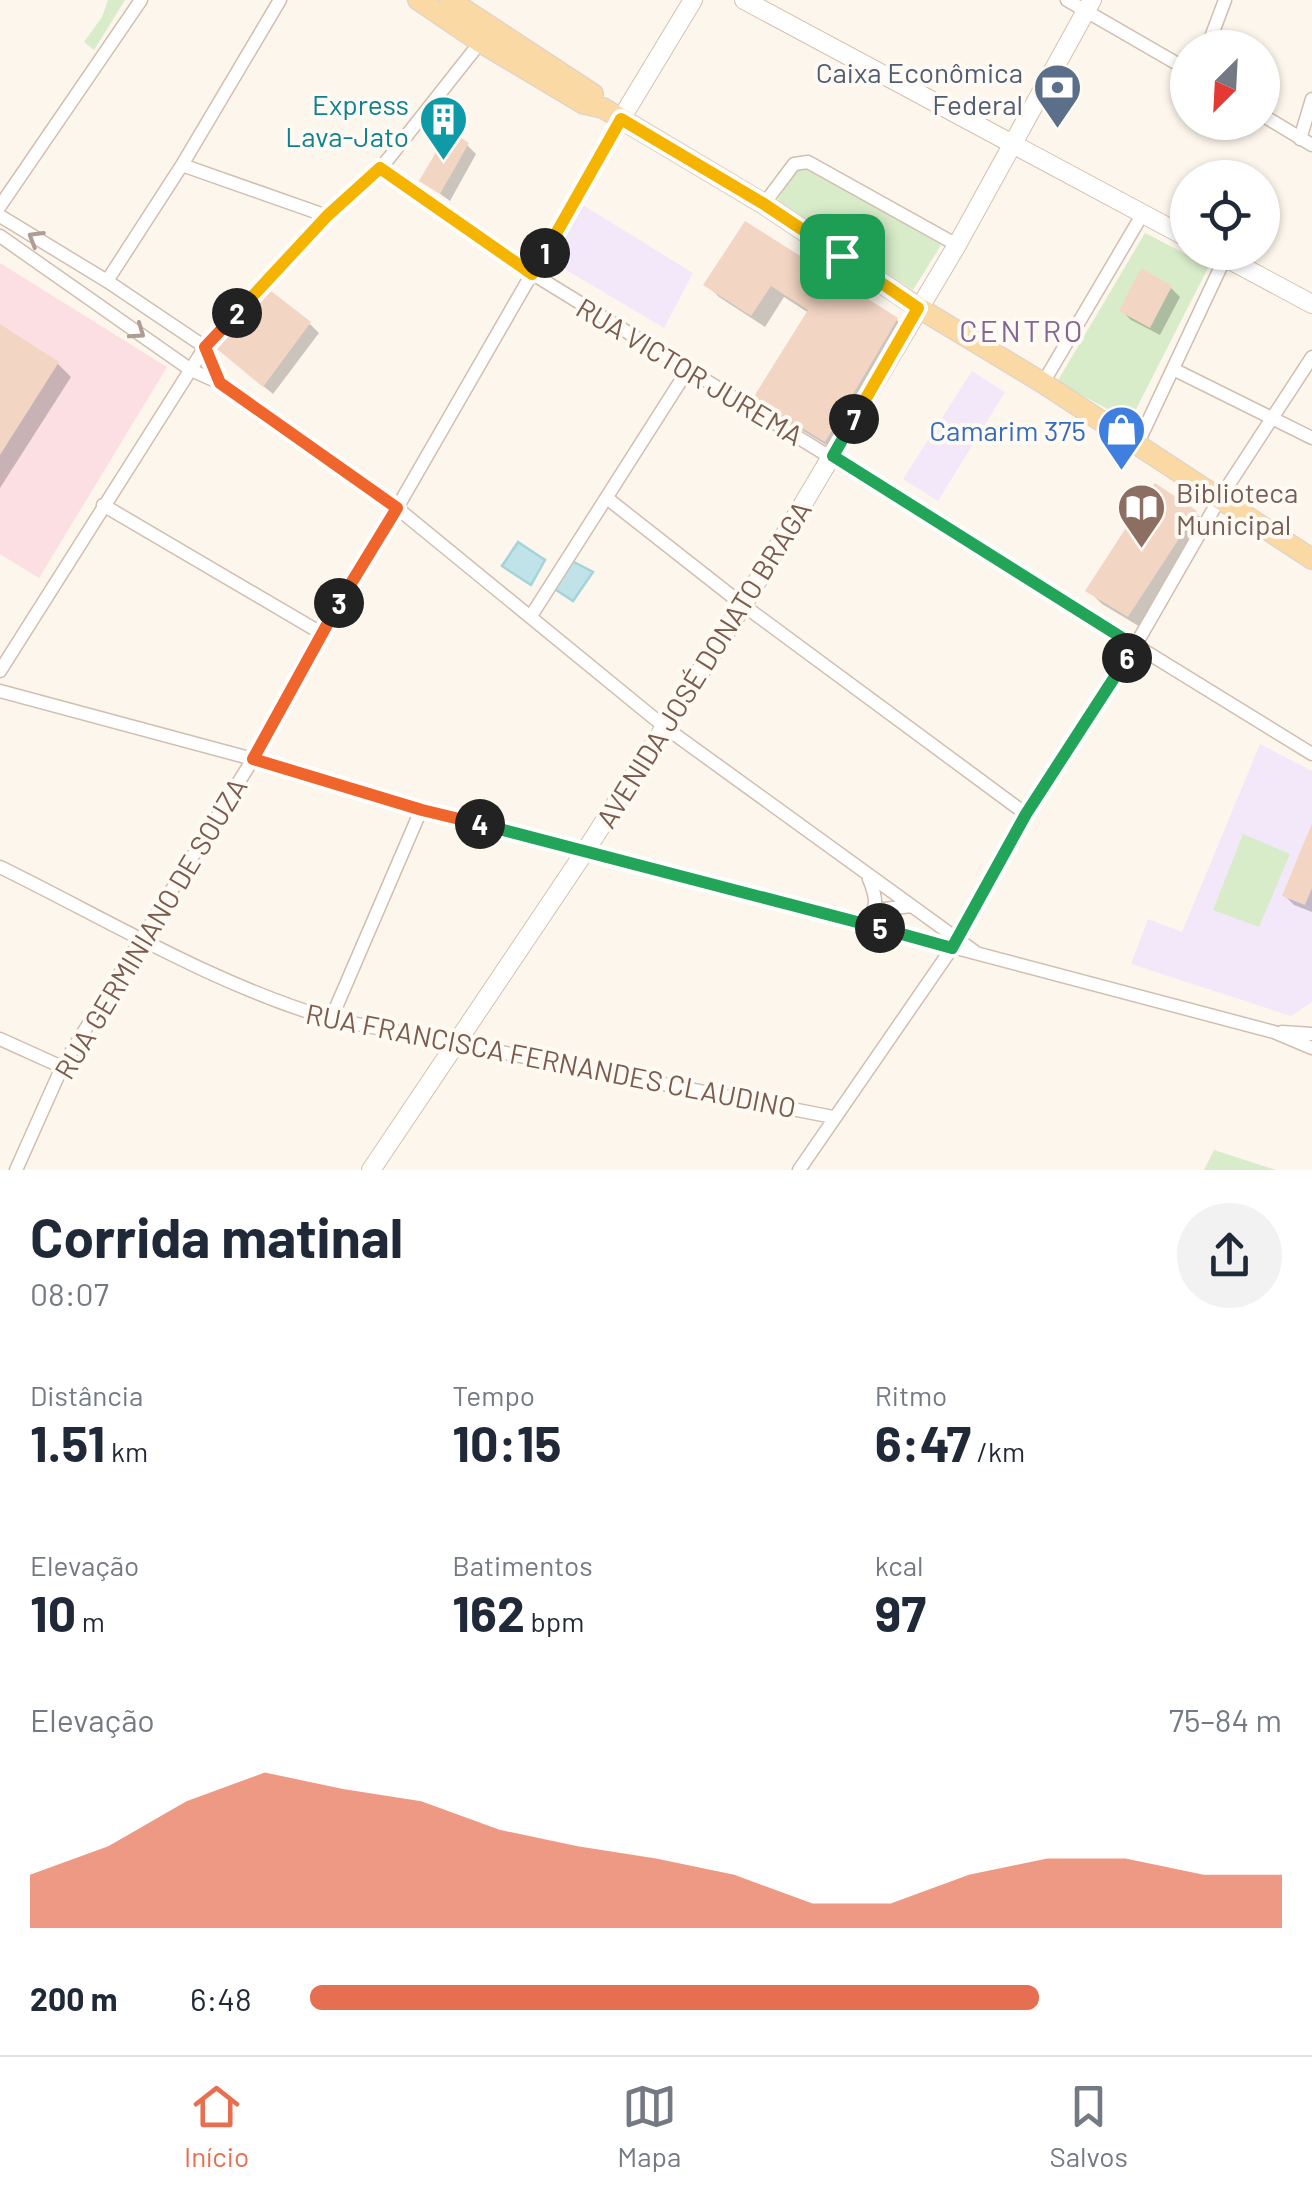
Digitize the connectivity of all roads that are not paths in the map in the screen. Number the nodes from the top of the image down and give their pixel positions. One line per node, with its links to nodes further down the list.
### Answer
1 (142, 0): 21 (street)
2 (280, 0): 18 (street)
3 (418, 0): 11 (main road)
4 (450, 0): 11 (main road)
5 (1067, 0): 9 (street)
6 (1225, 0): 10 (street)
7 (741, 1): 17 (main road)
8 (689, 2): 14 (main road)
9 (1089, 6): 12 (street); 17 (main road, AVENIDA JOSÉ DONATO BRAGA)
10 (1214, 30)
11 (486, 35): 14 (main road); 19 (street)
12 (1170, 58)
13 (1312, 98): 16 (street)
14 (612, 114): 20 (main road); 31 (street, RUA GERMINIANO DE SOUZA)
15 (1280, 127): 16 (street)
16 (1306, 142)
17 (1012, 143): 22 (main road); 27 (main road, AVENIDA JOSÉ DONATO BRAGA)
18 (182, 165): 24 (street); 33 (street)
19 (380, 168): 24 (street); 31 (street, RUA VICTOR JUREMA)
20 (764, 204): 27 (street); 35 (main road)
21 (0, 206)
22 (1142, 215): 25 (main road); 42 (street)
23 (0, 216): 28 (street, one-way to 23)
24 (327, 216): 36 (street)
25 (1170, 229)
26 (0, 236): 32 (street)
27 (957, 245): 35 (main road, AVENIDA JOSÉ DONATO BRAGA)
28 (76, 262): 32 (street); 33 (street)
29 (1214, 270): 38 (street)
30 (1248, 270): 34 (main road)
31 (532, 274): 40 (street, RUA VICTOR JUREMA); 50 (street, RUA GERMINIANO DE SOUZA)
32 (65, 281): 39 (street, one-way to 39)
33 (107, 281): 36 (street)
34 (1312, 304)
35 (918, 308): 42 (main road); 46 (main road, AVENIDA JOSÉ DONATO BRAGA)
36 (205, 347): 39 (street); 41 (street)
37 (1312, 357): 43 (street)
38 (1172, 369): 43 (street); 45 (street)
39 (192, 370): 41 (street); 49 (street)
40 (686, 371): 46 (street, RUA VICTOR JUREMA); 48 (street)
41 (220, 383): 50 (street)
42 (1043, 384): 45 (main road)
43 (1272, 418): 44 (street); 47 (street)
44 (1312, 438)
45 (1137, 444): 47 (main road)
46 (833, 456): 52 (main road, AVENIDA JOSÉ DONATO BRAGA); 55 (street, RUA VICTOR JUREMA)
47 (1220, 498): 51 (main road); 55 (street)
48 (608, 499): 52 (street); 53 (street)
49 (103, 505): 54 (street); 56 (street)
50 (397, 508): 53 (street); 54 (street, RUA GERMINIANO DE SOUZA)
51 (1312, 559)
52 (742, 605): 58 (main road, AVENIDA JOSÉ DONATO BRAGA); 62 (street)
53 (530, 616): 58 (street)
54 (321, 632): 60 (street, RUA GERMINIANO DE SOUZA)
55 (1135, 646): 59 (street, RUA VICTOR JUREMA); 62 (street)
56 (0, 670)
57 (0, 691): 60 (street)
58 (666, 728): 63 (main road, AVENIDA JOSÉ DONATO BRAGA); 65 (street)
59 (1312, 754)
60 (253, 759): 61 (street); 69 (street, RUA GERMINIANO DE SOUZA)
61 (422, 810): 63 (street); 71 (street)
62 (1026, 814): 70 (street)
63 (586, 850): 68 (street); 75 (main road, AVENIDA JOSÉ DONATO BRAGA)
64 (0, 867): 69 (street, RUA FRANCISCA FERNANDES CLAUDINO)
65 (868, 876): 66 (street); 67 (street)
66 (912, 906): 67 (street); 70 (street)
67 (875, 910): 68 (street)
68 (863, 923): 70 (street)
69 (140, 936): 71 (street, RUA FRANCISCA FERNANDES CLAUDINO); 77 (street, RUA GERMINIANO DE SOUZA)
70 (955, 943): 72 (street); 78 (street)
71 (331, 1019): 75 (street, RUA FRANCISCA FERNANDES CLAUDINO)
72 (1274, 1032): 73 (street); 76 (street)
73 (1312, 1034)
74 (0, 1039): 77 (street)
75 (457, 1043): 78 (street, RUA FRANCISCA FERNANDES CLAUDINO); 80 (main road, AVENIDA JOSÉ DONATO BRAGA)
76 (1312, 1048)
77 (62, 1067): 79 (street, RUA GERMINIANO DE SOUZA)
78 (834, 1117): 81 (street)
79 (16, 1170)
80 (372, 1170)
81 (799, 1170)

